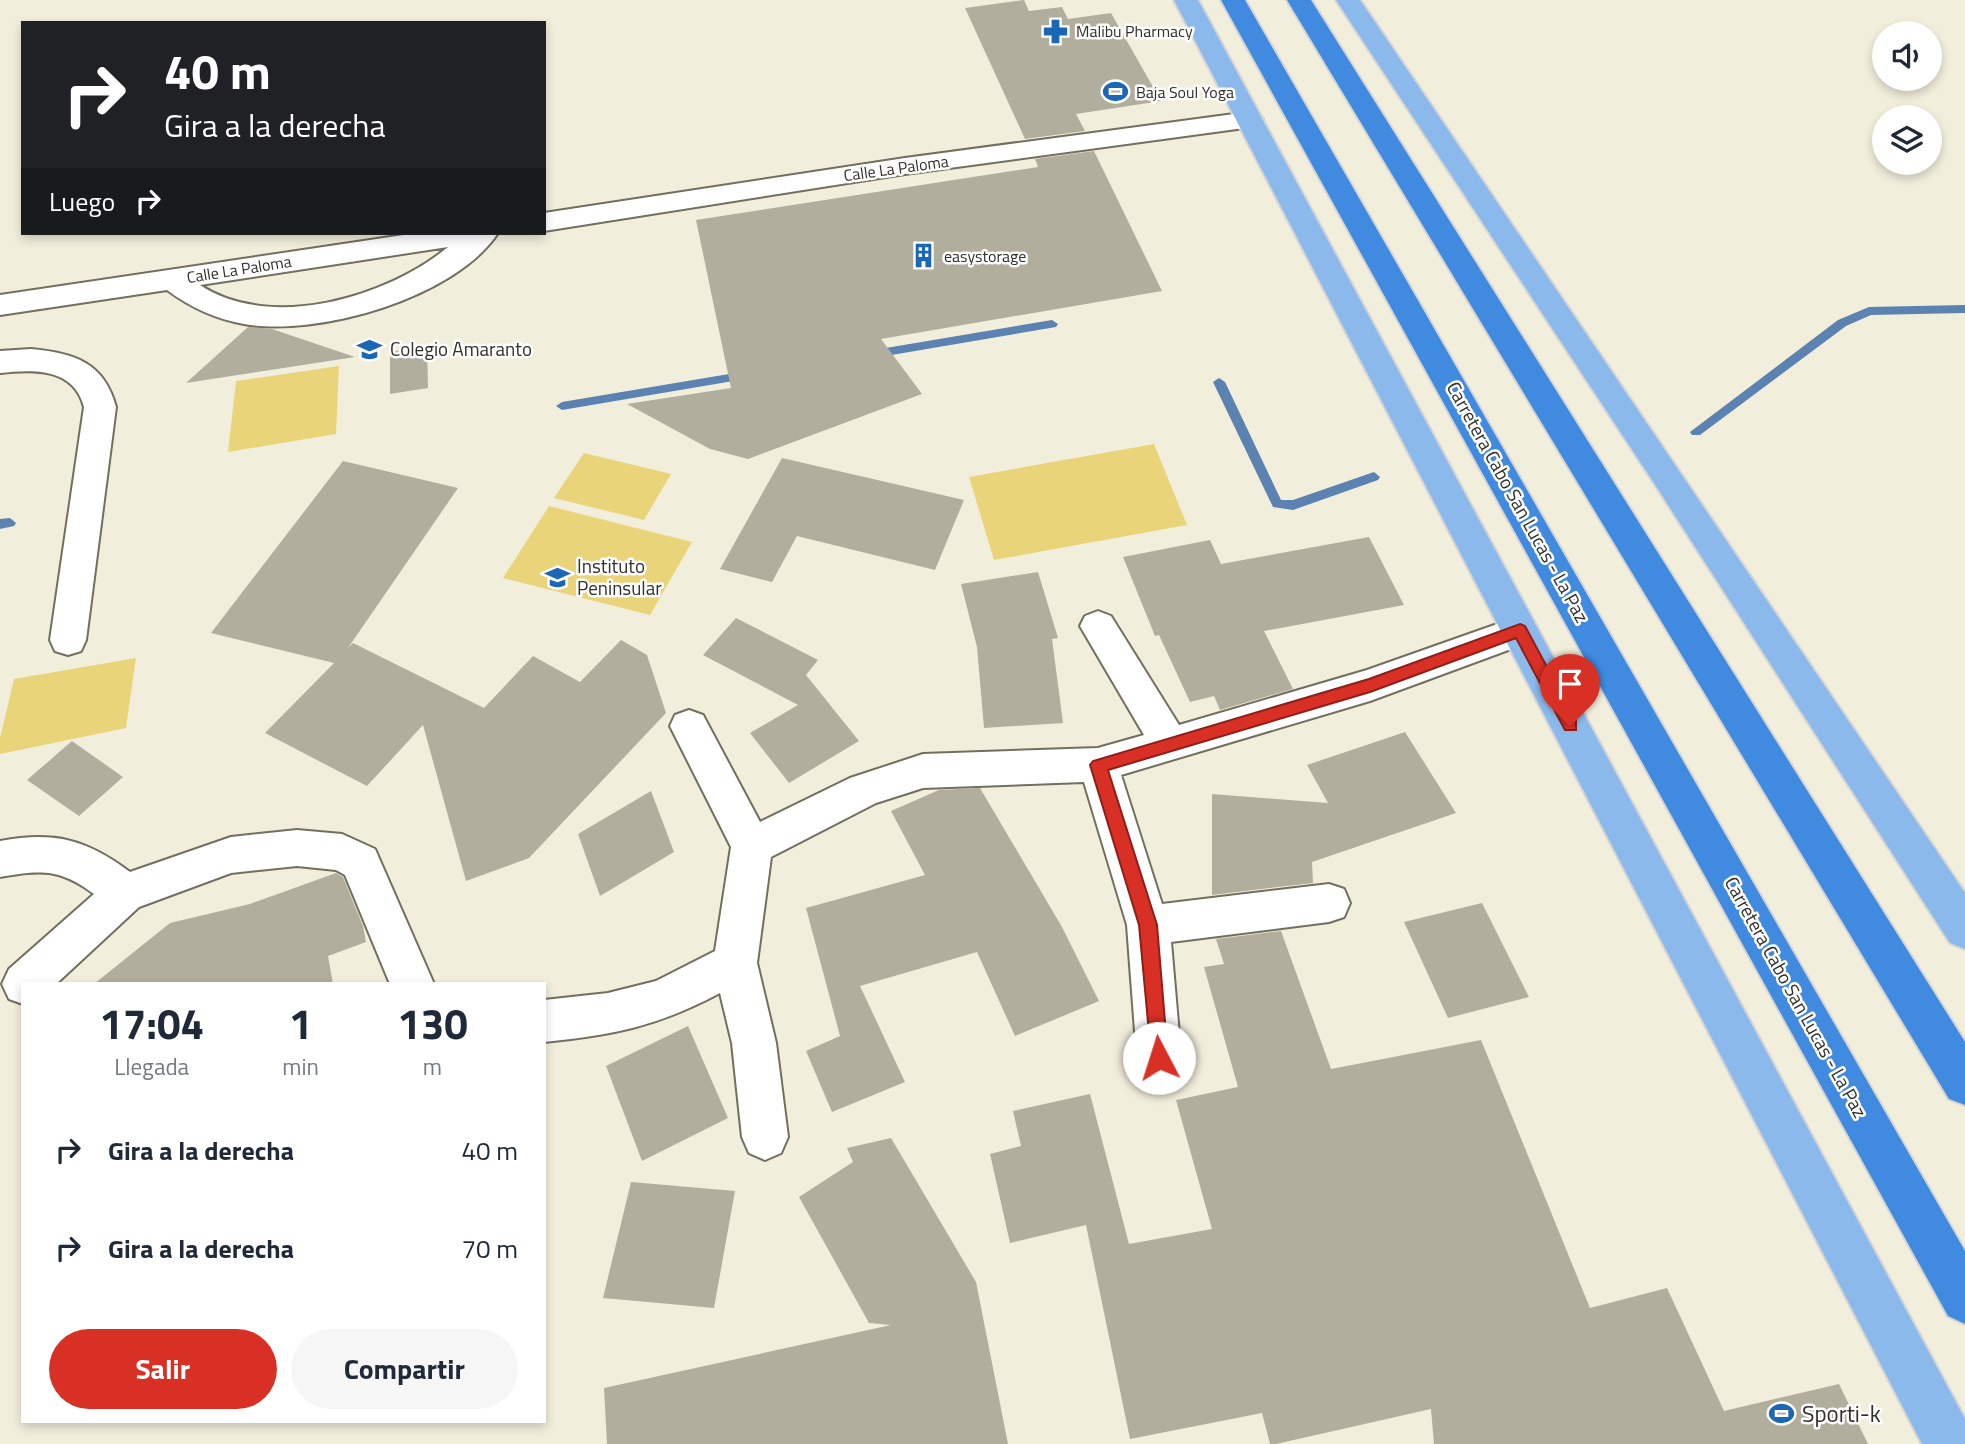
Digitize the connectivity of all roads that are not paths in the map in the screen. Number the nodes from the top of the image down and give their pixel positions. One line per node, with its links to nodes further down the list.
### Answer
1 (1186, 0): 5 (main road)
2 (1233, 0): 33 (highway, Carretera Cabo San Lucas - La Paz)
3 (1299, 0): 31 (highway)
4 (1348, 0): 23 (main road)
5 (1249, 120): 6 (street, Calle La Paloma); 13 (main road)
6 (546, 222)
7 (467, 235): 9 (street, Calle La Paloma)
8 (478, 235): 9 (street)
9 (172, 279): 10 (street, Calle La Paloma)
10 (0, 305)
11 (0, 362): 14 (street)
12 (1098, 626): 16 (street)
13 (1520, 631): 16 (street); 34 (main road)
14 (68, 640)
15 (688, 726): 18 (street)
16 (1171, 746): 17 (street)
17 (1098, 765): 18 (street); 22 (street)
18 (752, 846): 24 (street)
19 (0, 859): 20 (street)
20 (125, 893): 25 (street); 26 (street)
21 (1329, 903): 22 (street)
22 (1148, 925): 30 (street)
23 (1965, 929)
24 (735, 963): 29 (street); 32 (street)
25 (25, 982)
26 (411, 982)
27 (21, 986): 28 (street)
28 (0, 1002)
29 (546, 1021)
30 (1159, 1058)
31 (1965, 1083)
32 (765, 1137)
33 (1965, 1299)
34 (1950, 1444)

